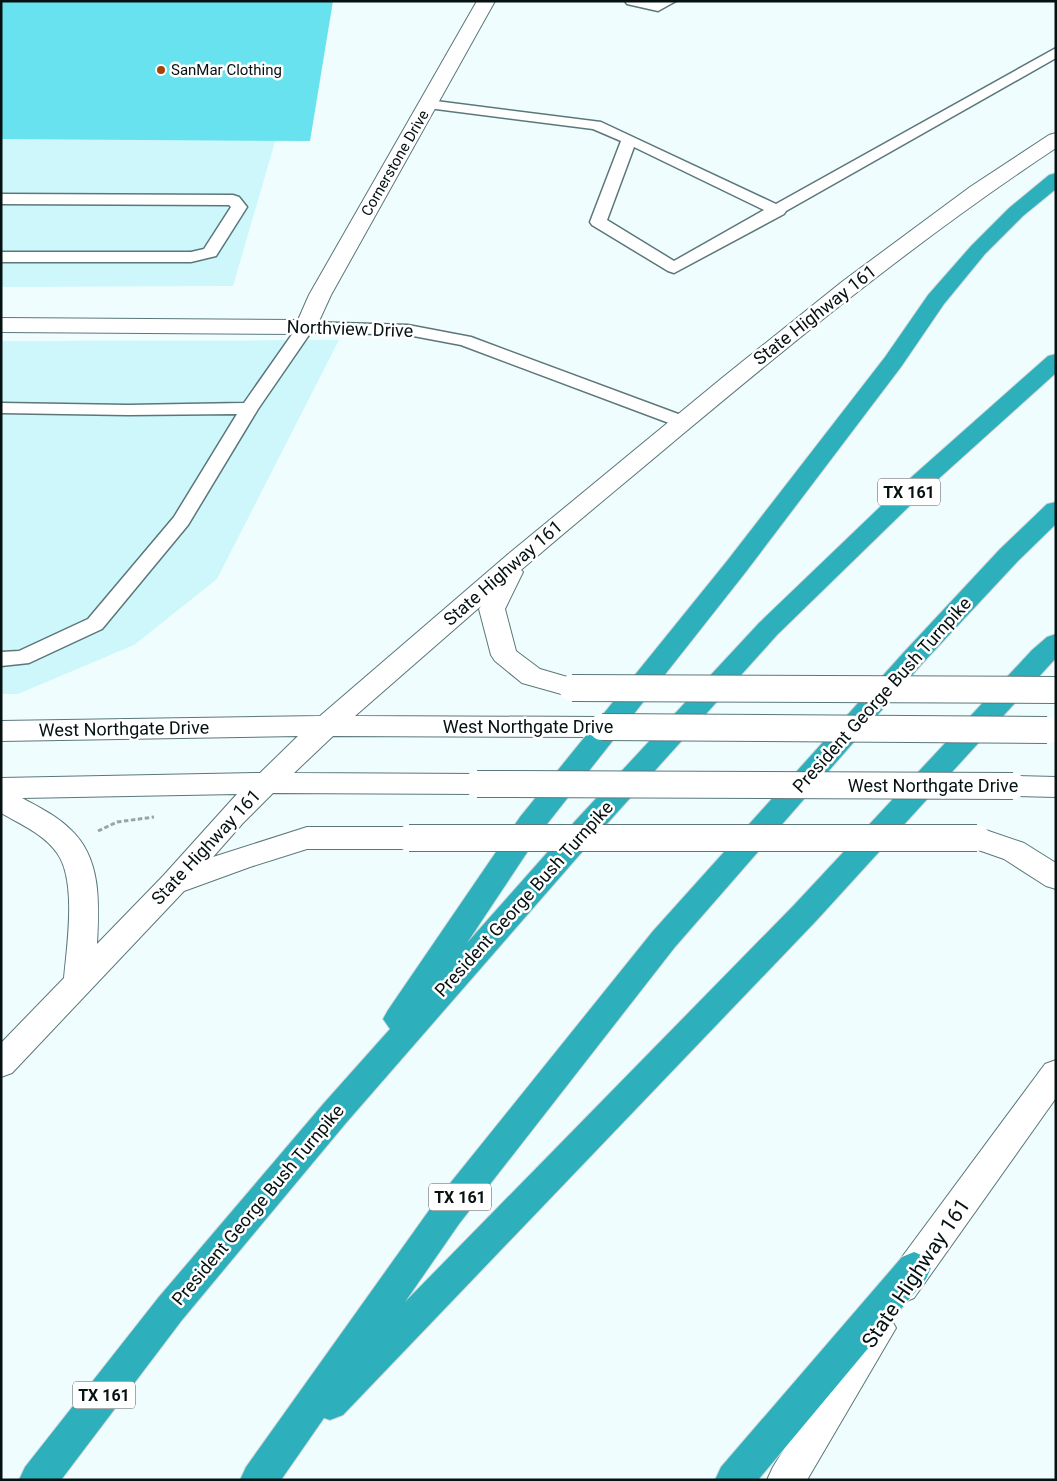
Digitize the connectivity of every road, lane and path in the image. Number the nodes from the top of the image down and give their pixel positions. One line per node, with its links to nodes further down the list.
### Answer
1 (486, 1): 5 (main road, Cornerstone Drive)
2 (632, 1): 3 (lane)
3 (669, 1)
4 (1056, 52): 10 (lane)
5 (428, 104): 6 (lane); 13 (main road, Cornerstone Drive)
6 (629, 139): 10 (lane); 10 (lane)
7 (1056, 139): 17 (main road, State Highway 161)
8 (1056, 179): 37 (highway)
9 (1, 198): 11 (lane)
10 (778, 210)
11 (1, 257)
12 (1, 325): 13 (main road, Northview Drive)
13 (306, 327): 16 (lane); 17 (lane, Northview Drive)
14 (1056, 361): 37 (highway, President George Bush Turnpike / TX 161)
15 (1, 408): 16 (lane)
16 (249, 408): 21 (lane)
17 (683, 422): 19 (main road, State Highway 161)
18 (1056, 510): 39 (highway, President George Bush Turnpike / TX 161)
19 (515, 562): 22 (main road, bridge); 23 (main road, State Highway 161)
20 (1056, 643): 39 (highway)
21 (1, 659)
22 (1056, 690)
23 (326, 726): 24 (main road, West Northgate Drive, bridge); 25 (main road, West Northgate Drive); 26 (main road, State Highway 161)
24 (1051, 730)
25 (1, 731)
26 (264, 783): 27 (main road, West Northgate Drive, bridge); 28 (main road, West Northgate Drive); 33 (main road, State Highway 161)
27 (1056, 787)
28 (1, 788)
29 (1, 799): 34 (main road)
30 (155, 817): 31 (path)
31 (93, 834)
32 (1056, 878): 33 (main road, bridge)
33 (173, 884): 34 (main road, State Highway 161)
34 (79, 982): 35 (main road, State Highway 161)
35 (1, 1064)
36 (1056, 1073): 38 (main road, State Highway 161)
37 (335, 1113): 40 (highway, President George Bush Turnpike / TX 161)
38 (914, 1268): 41 (highway); 42 (main road, State Highway 161)
39 (264, 1473)
40 (38, 1480)
41 (734, 1480)
42 (786, 1480)

